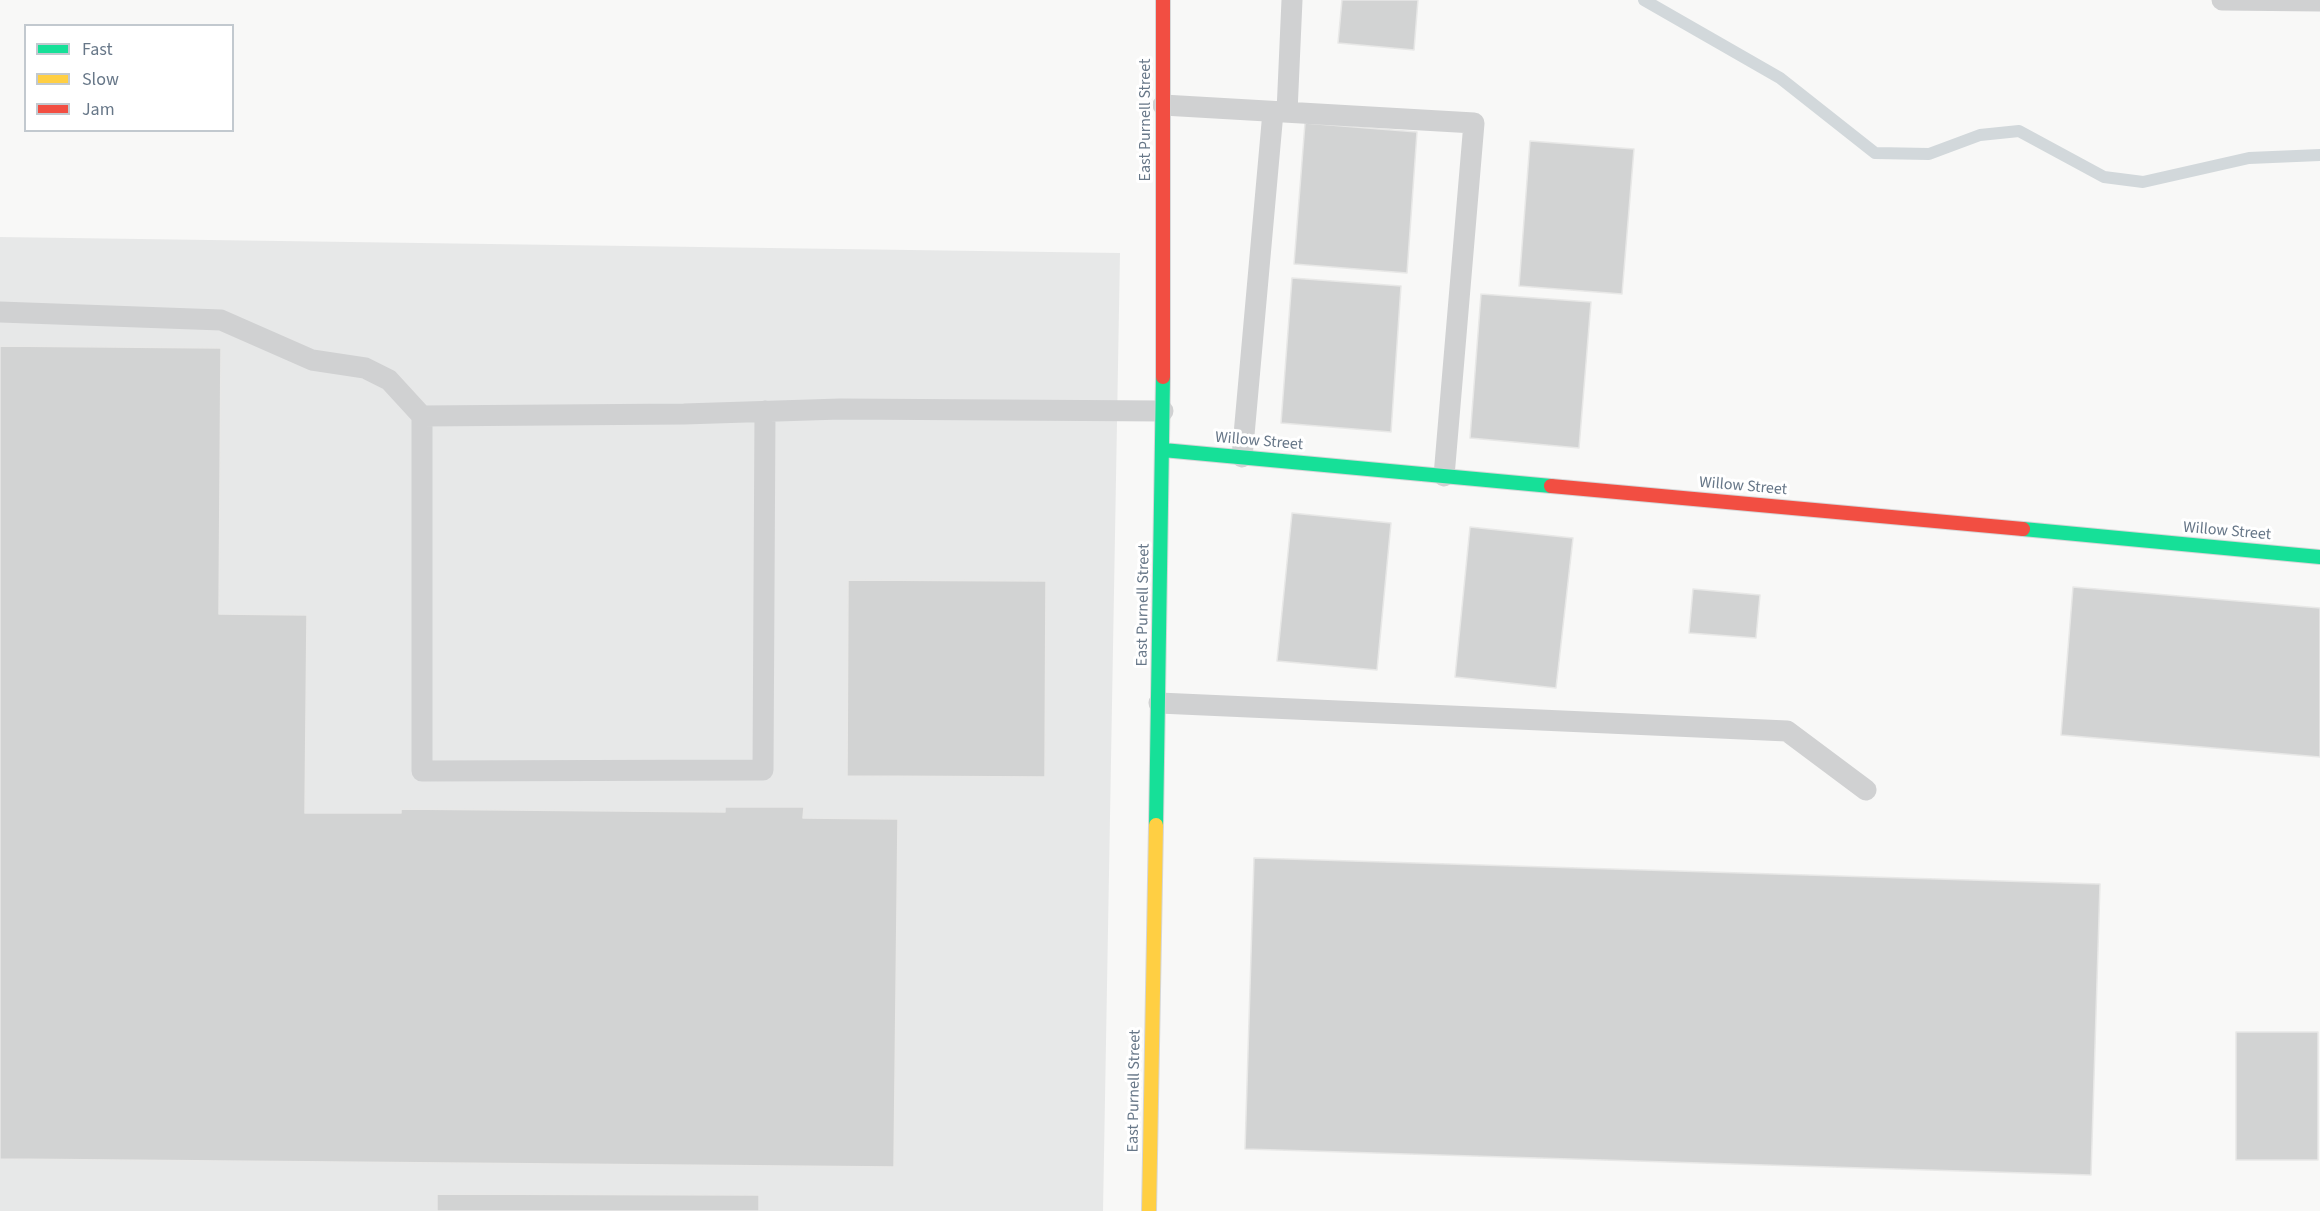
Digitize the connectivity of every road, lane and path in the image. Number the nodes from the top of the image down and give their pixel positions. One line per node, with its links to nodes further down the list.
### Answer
1 (1163, 0): 5 (street, East Purnell Street)
2 (1292, 0): 6 (lane)
3 (2222, 0): 4 (lane)
4 (2320, 1)
5 (1163, 105): 6 (lane); 9 (street, East Purnell Street)
6 (1280, 112): 12 (lane); 13 (lane)
7 (0, 312): 10 (lane)
8 (765, 411): 9 (lane); 10 (lane); 10 (lane)
9 (1163, 411): 11 (street, East Purnell Street)
10 (422, 416)
11 (1163, 450): 12 (street, Willow Street); 15 (street, East Purnell Street)
12 (1242, 458): 13 (street, Willow Street)
13 (1444, 476): 14 (street, Willow Street)
14 (2320, 557)
15 (1159, 703): 16 (lane); 17 (street, East Purnell Street)
16 (1866, 790)
17 (1149, 1211)

